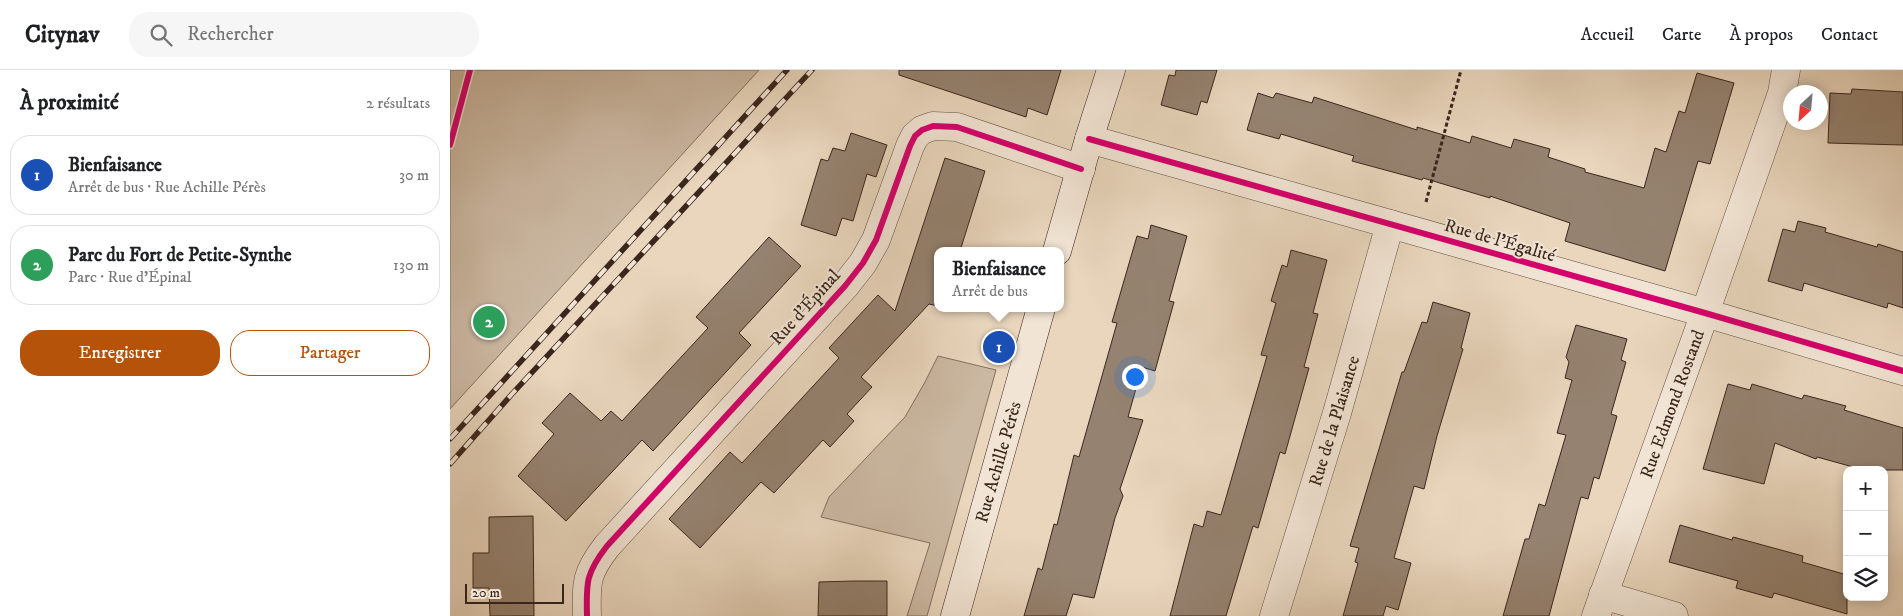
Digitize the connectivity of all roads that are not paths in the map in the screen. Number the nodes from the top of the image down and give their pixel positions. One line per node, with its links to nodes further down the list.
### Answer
1 (1111, 70): 3 (street)
2 (1786, 70): 8 (street, Rue Edmond Rostand)
3 (1089, 139): 4 (street); 5 (street, Rue de l'Égalité)
4 (1081, 168): 6 (street); 11 (street, Rue d'Épinal)
5 (1390, 224): 8 (street, Rue de l'Égalité); 13 (street, Rue de la Plaisance)
6 (1058, 247)
7 (1040, 312): 12 (street, Rue Achille Pérès)
8 (1706, 313): 9 (street, Rue de l'Égalité); 10 (street, Rue Edmond Rostand)
9 (1903, 371)
10 (1600, 606): 14 (street, Rue Edmond Rostand)
11 (587, 616)
12 (954, 616)
13 (1274, 616)
14 (1674, 616)

